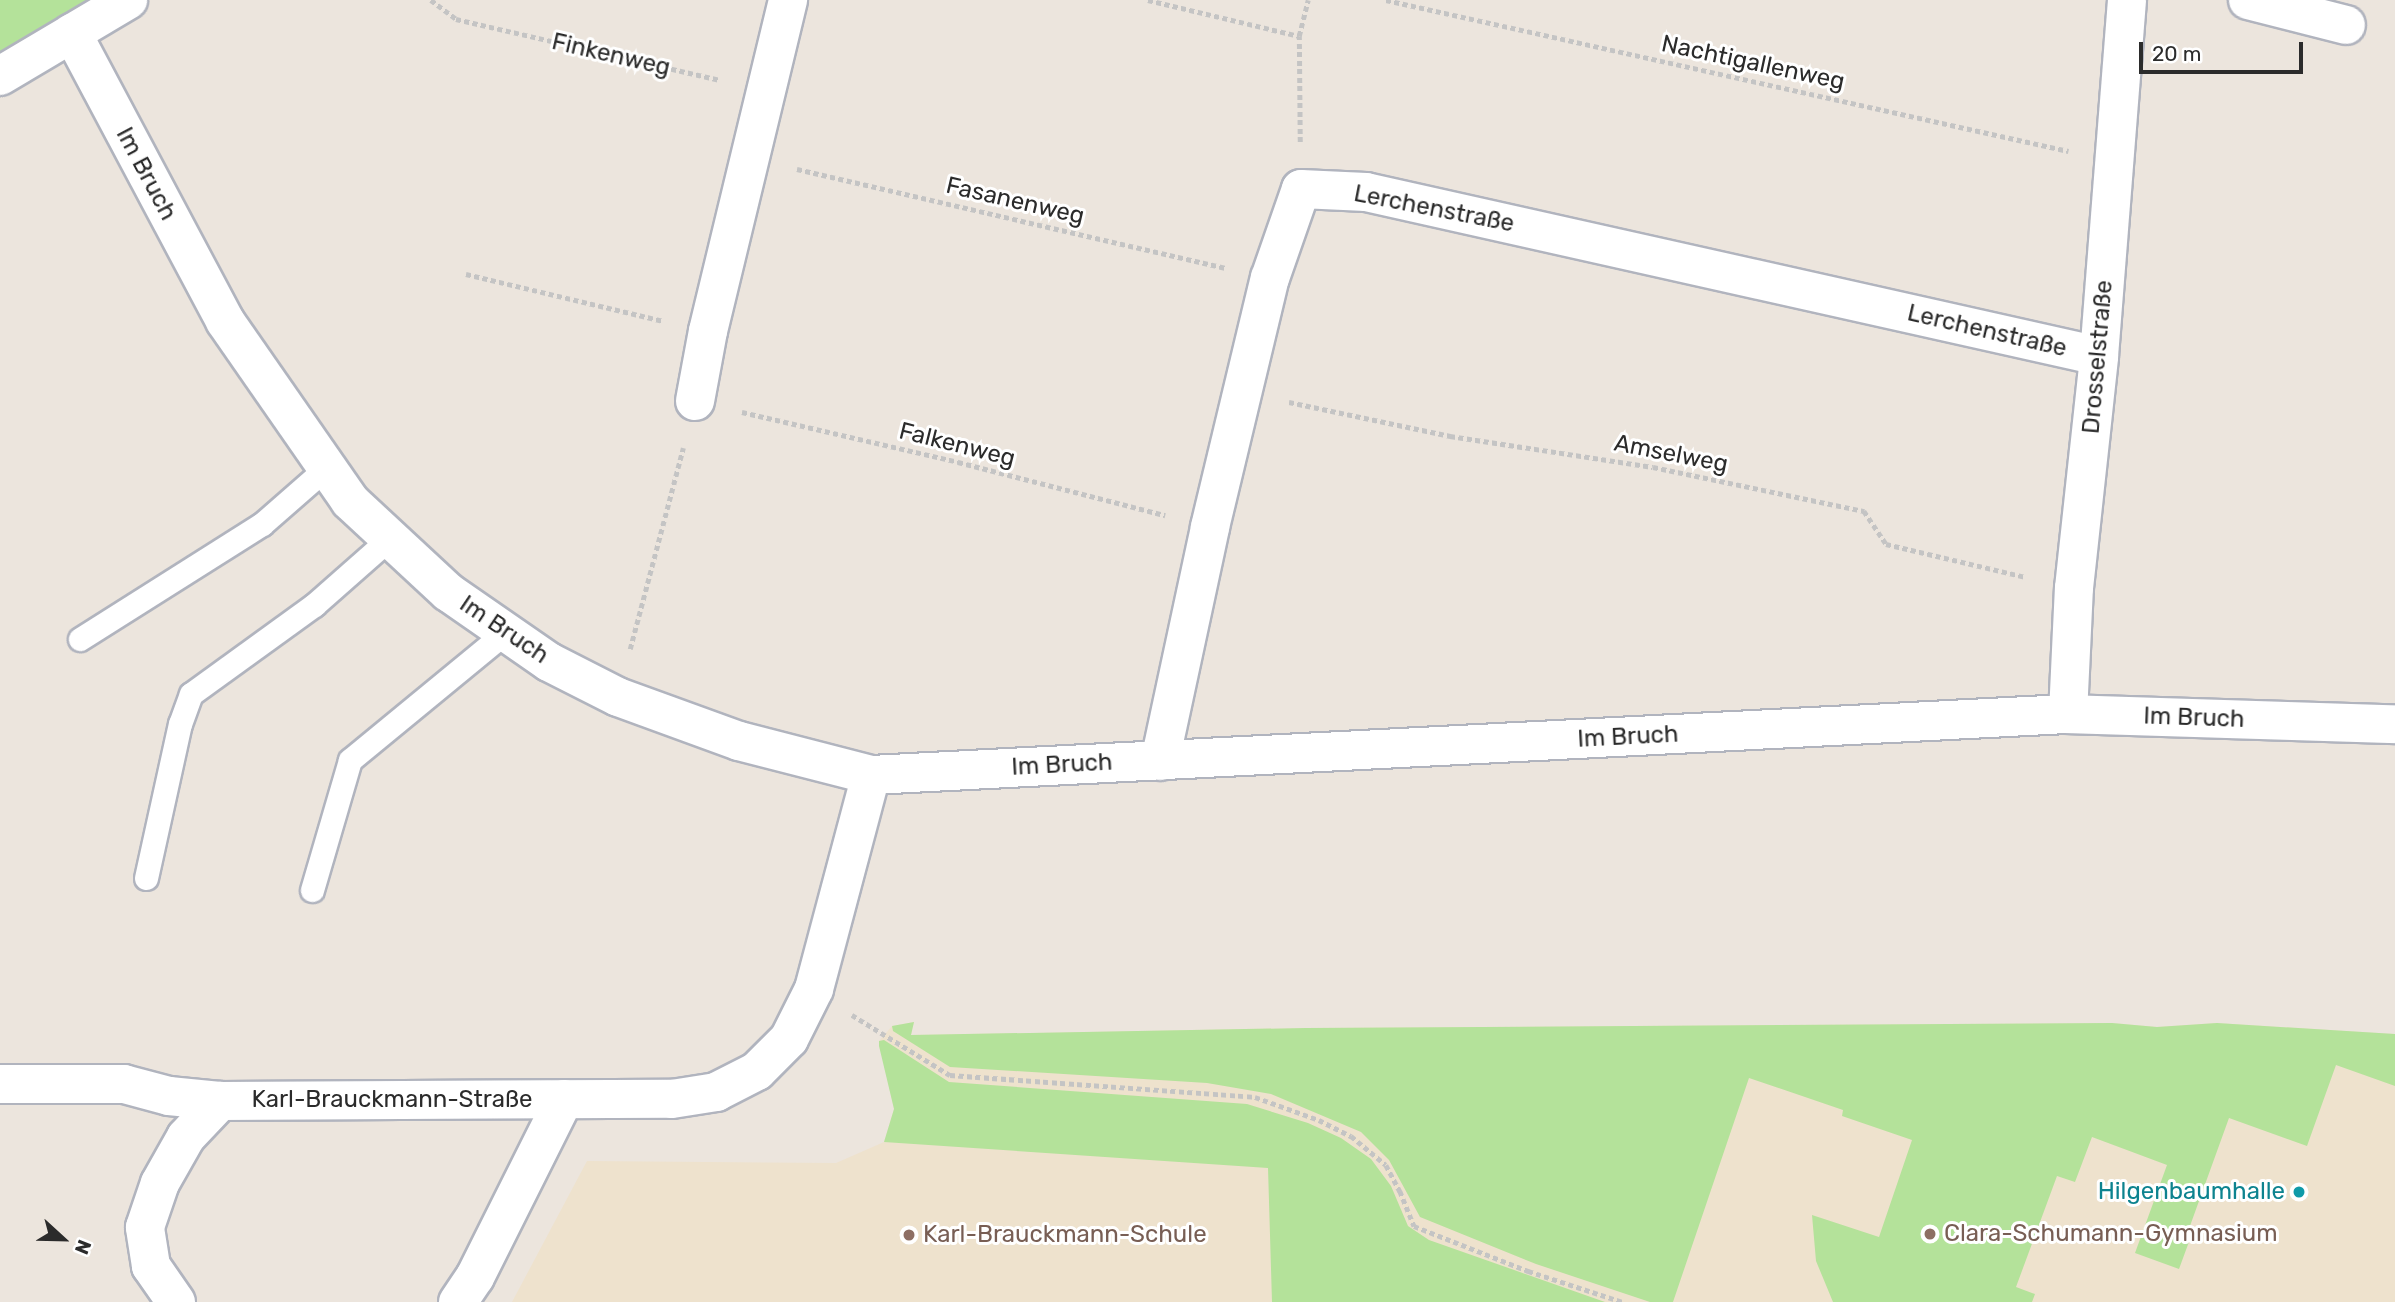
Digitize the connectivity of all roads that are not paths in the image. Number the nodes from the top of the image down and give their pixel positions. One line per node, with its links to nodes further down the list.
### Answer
1 (128, 0): 6 (street)
2 (788, 0): 9 (street)
3 (2127, 0): 8 (street, Drosselstraße)
4 (2248, 0): 5 (street)
5 (2346, 25)
6 (72, 33): 7 (street); 10 (street, Im Bruch)
7 (0, 76)
8 (2099, 356): 14 (street, Drosselstraße); 16 (street, Lerchenstraße)
9 (695, 401)
10 (327, 467): 11 (street, Im Bruch); 13 (lane)
11 (390, 538): 12 (street, Im Bruch); 18 (lane)
12 (506, 632): 17 (street, Im Bruch); 19 (lane)
13 (80, 639)
14 (2068, 714): 15 (street, Im Bruch); 16 (street, Im Bruch)
15 (2395, 724)
16 (1160, 761): 17 (street, Im Bruch)
17 (872, 775): 21 (street, Karl-Brauckmann-Straße)
18 (146, 878)
19 (312, 890)
20 (0, 1084): 22 (street, Karl-Brauckmann-Straße)
21 (564, 1099): 22 (street, Karl-Brauckmann-Straße); 24 (street, Karl-Brauckmann-Straße)
22 (220, 1101): 23 (street, Karl-Brauckmann-Straße)
23 (176, 1302)
24 (458, 1302)

